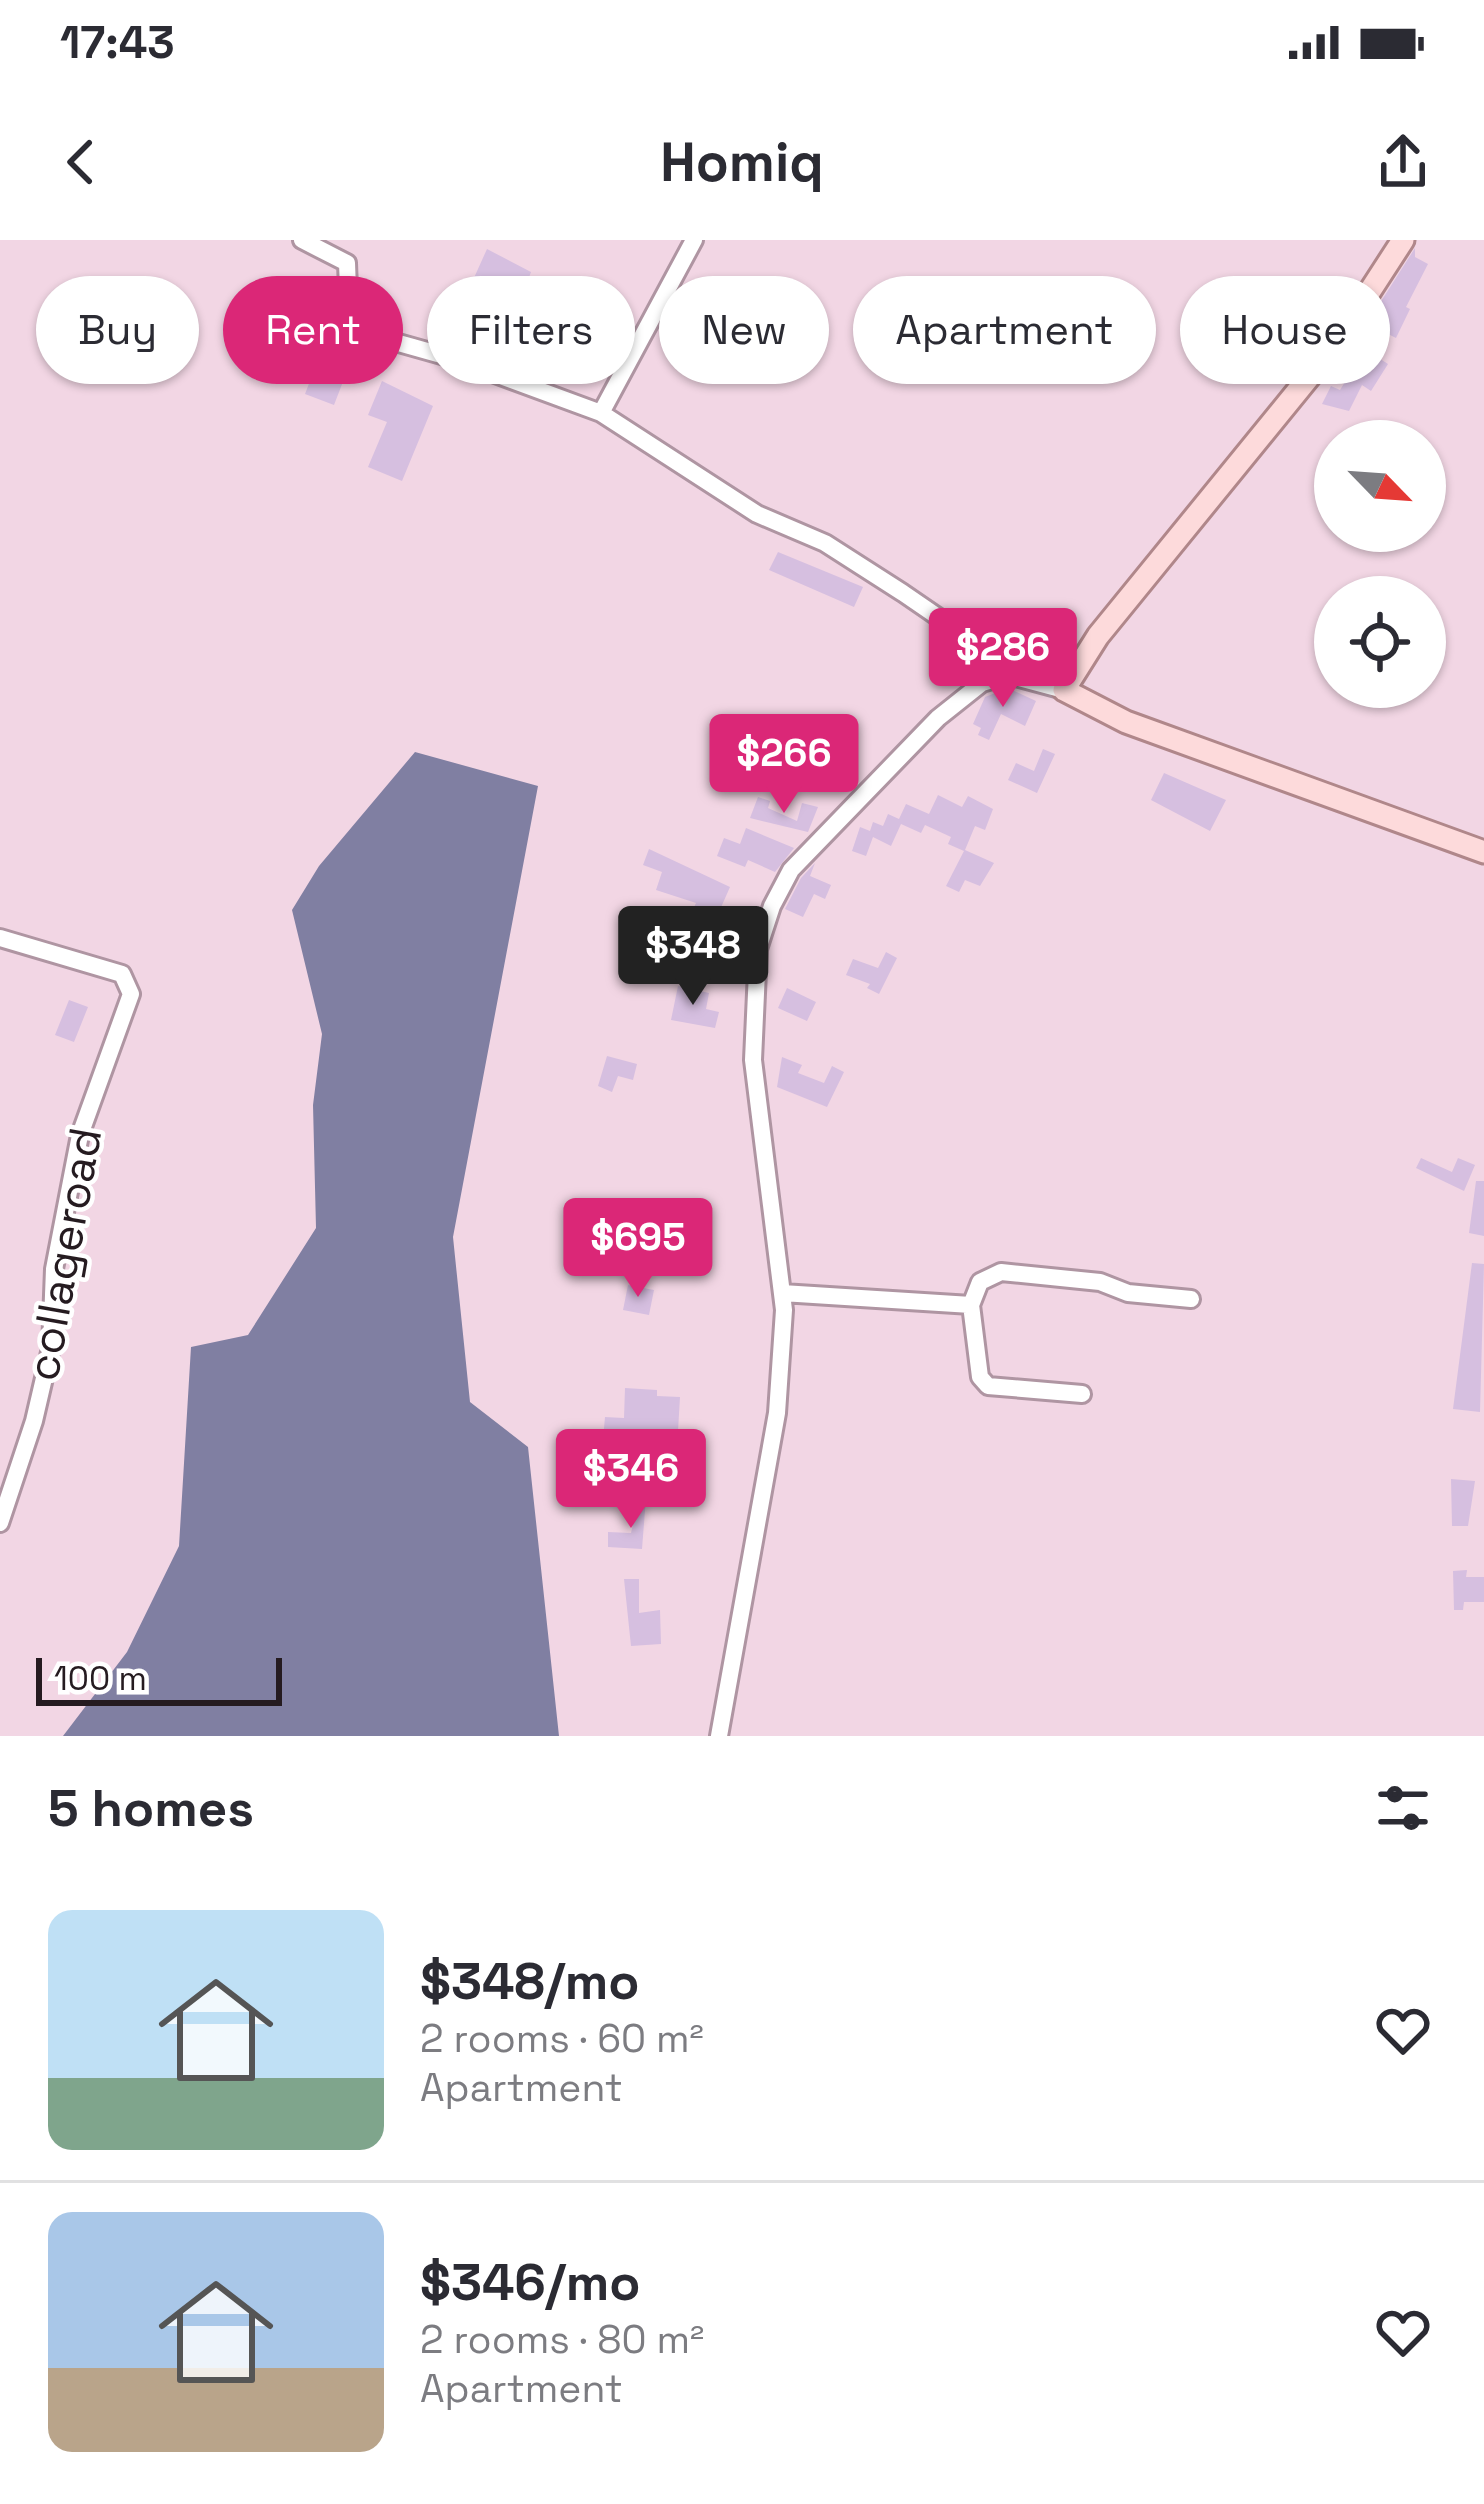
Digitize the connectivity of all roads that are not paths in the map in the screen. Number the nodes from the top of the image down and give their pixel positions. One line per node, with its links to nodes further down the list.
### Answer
1 (302, 240): 4 (street)
2 (694, 240): 4 (street)
3 (1403, 240): 6 (main road)
4 (601, 413): 5 (street)
5 (1008, 675): 6 (street); 9 (street)
6 (1064, 690): 7 (main road)
7 (1484, 852)
8 (0, 938): 13 (street, collageroad)
9 (782, 1293): 11 (street); 14 (street)
10 (1190, 1299): 11 (street)
11 (971, 1305): 12 (street)
12 (1082, 1394)
13 (0, 1522)
14 (719, 1736)

